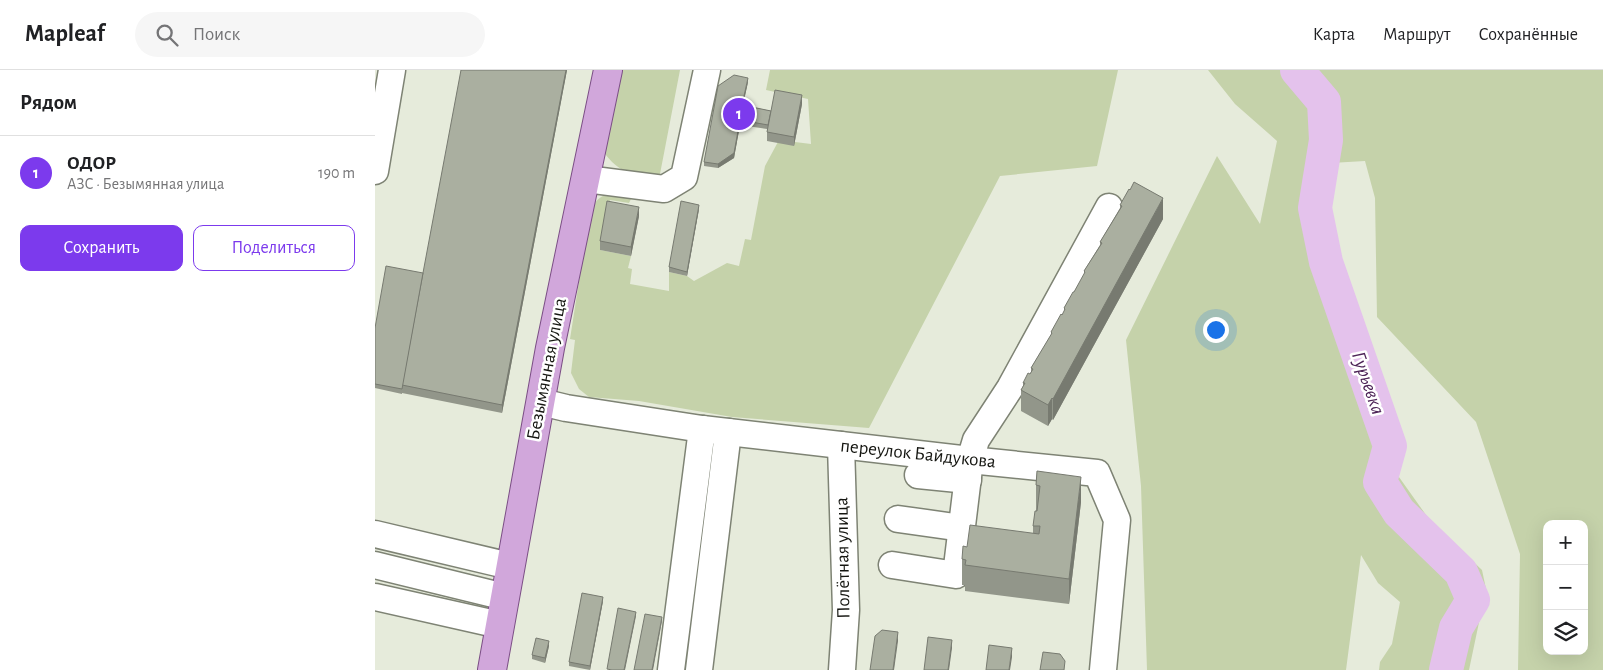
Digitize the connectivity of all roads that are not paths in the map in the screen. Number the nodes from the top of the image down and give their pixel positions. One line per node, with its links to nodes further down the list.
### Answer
1 (392, 70): 4 (street)
2 (608, 70): 5 (main road, Безымянная улица)
3 (707, 70): 5 (street)
4 (375, 171)
5 (586, 179): 7 (main road, Безымянная улица)
6 (1109, 207): 11 (street)
7 (541, 402): 8 (street, переулок Байдукова); 18 (main road, Безымянная улица)
8 (702, 428): 9 (street, переулок Байдукова); 23 (street)
9 (728, 432): 10 (street, переулок Байдукова); 24 (street)
10 (841, 445): 11 (street, переулок Байдукова); 25 (street, Полётная улица)
11 (969, 470): 12 (street); 14 (street); 26 (street, переулок Байдукова)
12 (918, 475)
13 (898, 520): 14 (street)
14 (962, 528): 17 (street)
15 (375, 534): 18 (street)
16 (375, 565): 19 (street)
17 (892, 565)
18 (510, 566): 19 (main road, Безымянная улица)
19 (505, 597): 21 (main road, Безымянная улица)
20 (375, 598): 21 (street)
21 (500, 625): 22 (main road, Безымянная улица)
22 (492, 670)
23 (671, 670)
24 (699, 670)
25 (842, 670)
26 (1103, 670)

